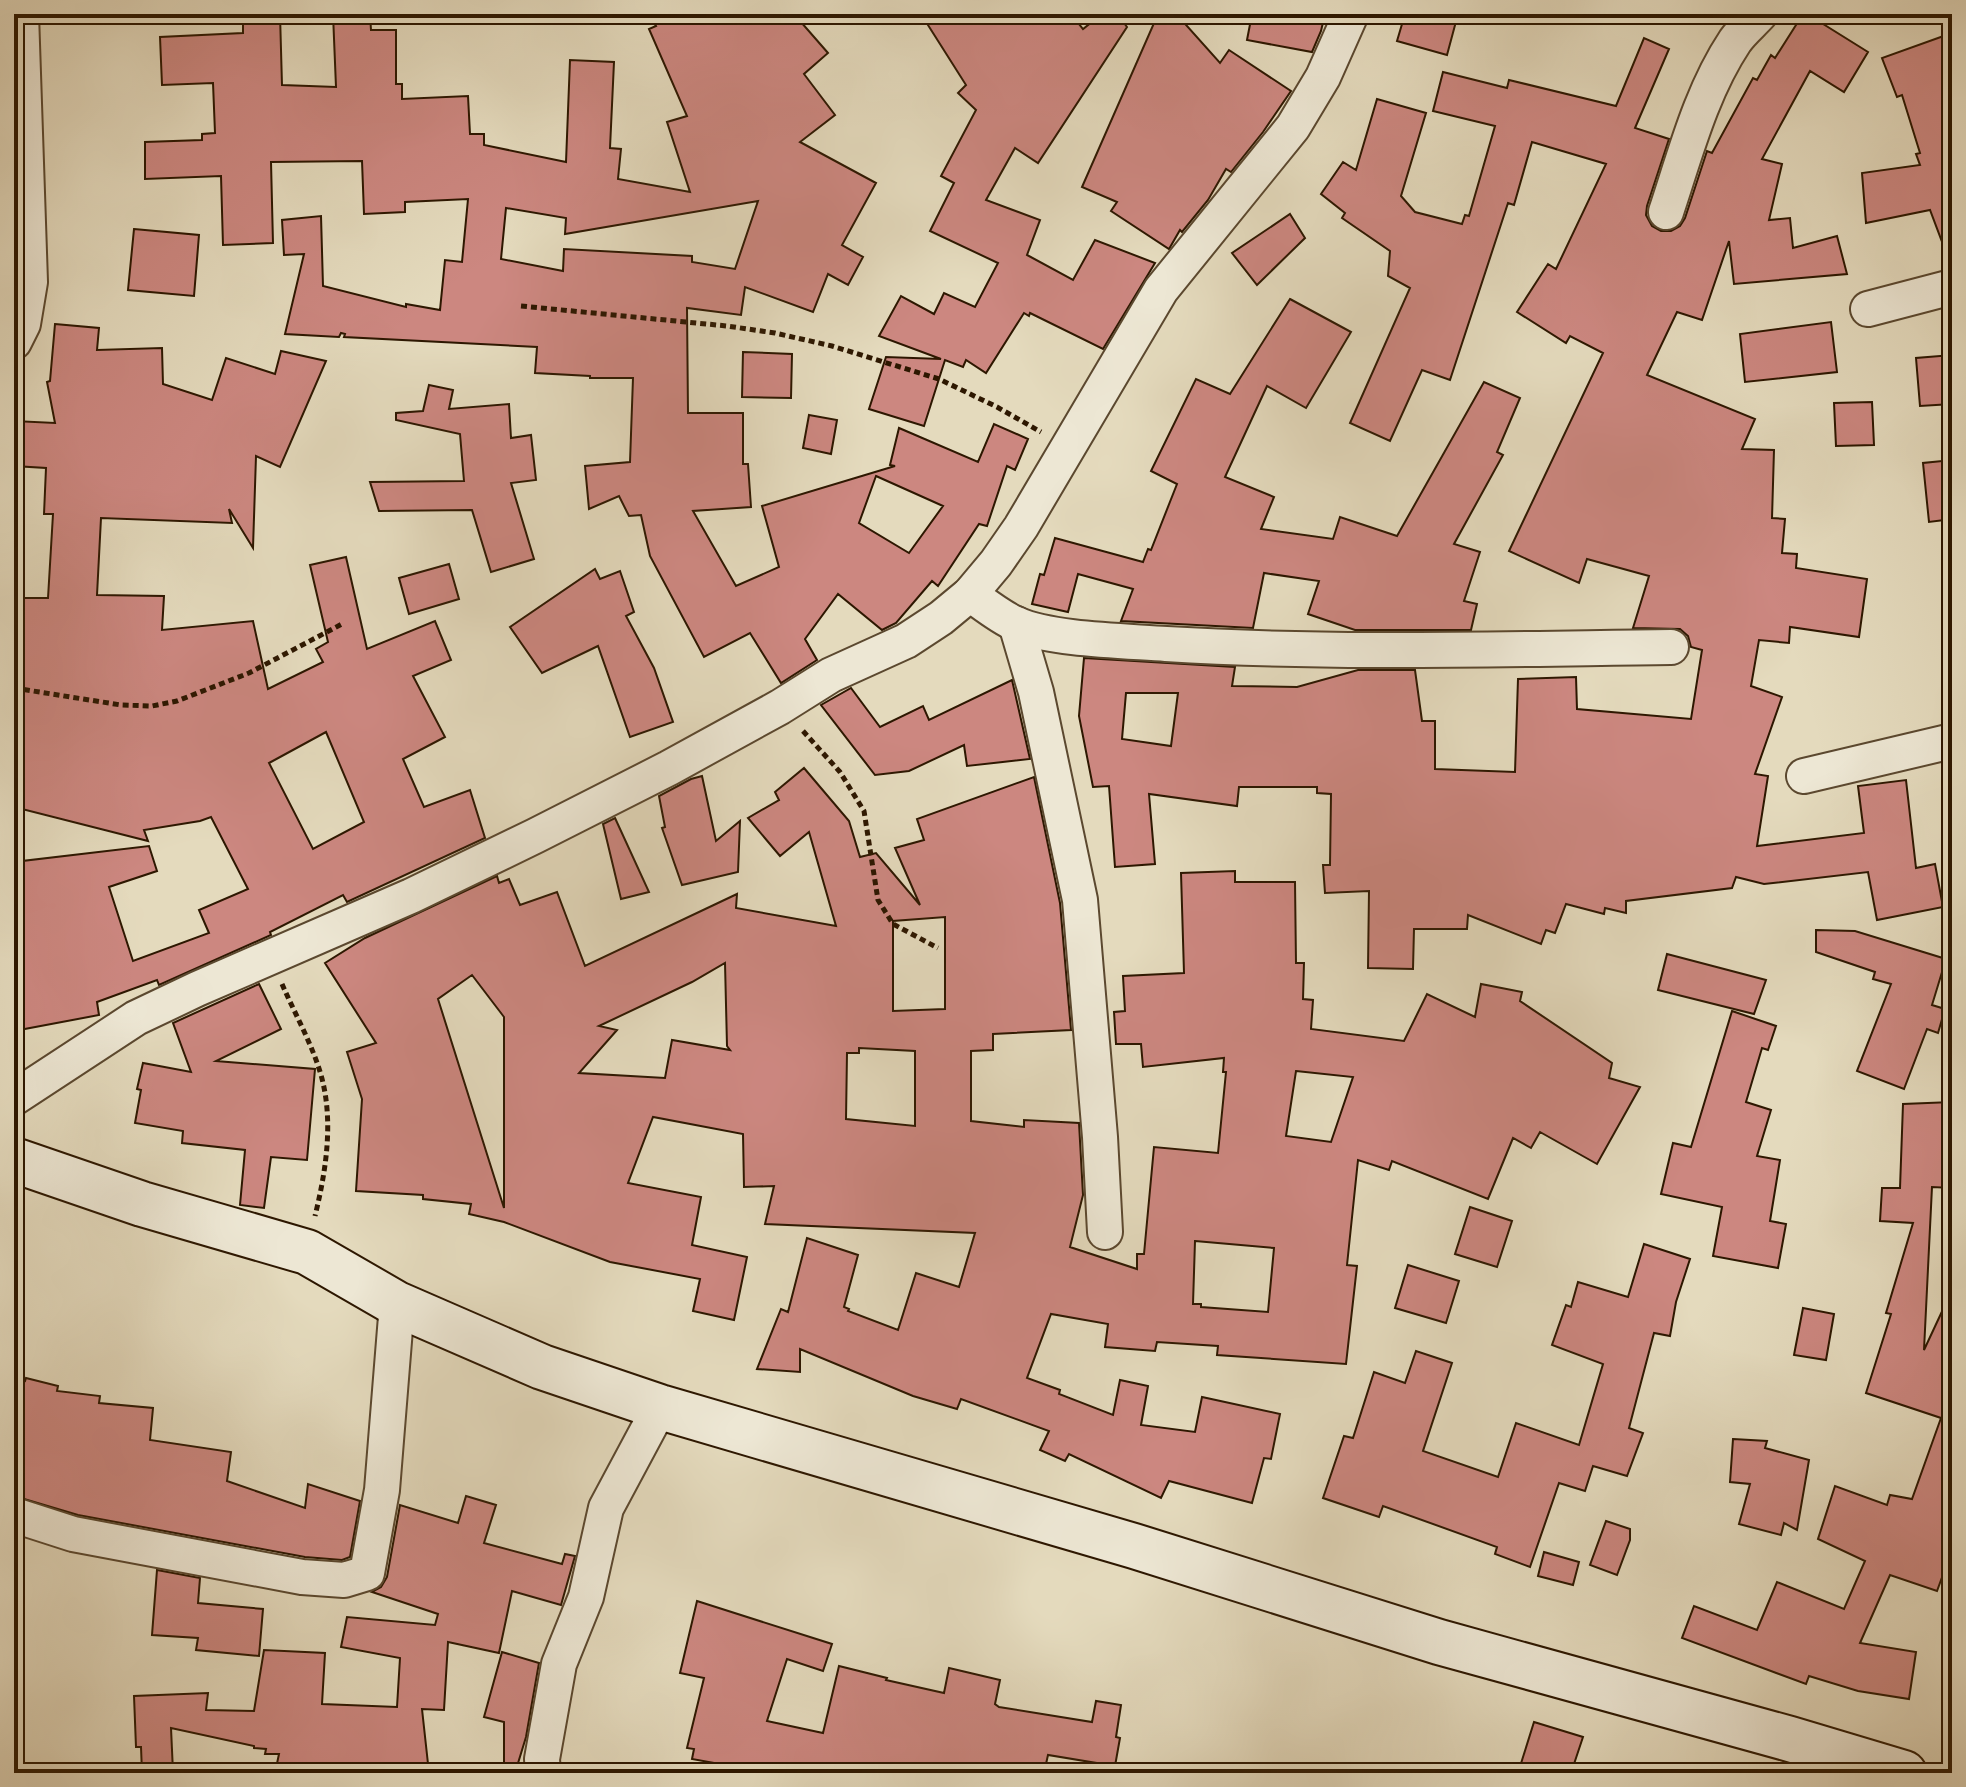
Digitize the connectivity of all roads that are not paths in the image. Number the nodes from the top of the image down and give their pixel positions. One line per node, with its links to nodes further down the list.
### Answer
1 (21, 14): 4 (street)
2 (1351, 14): 9 (street)
3 (1760, 14): 5 (street)
4 (20, 148): 8 (street)
5 (1666, 212)
6 (1952, 287): 7 (street)
7 (1868, 309)
8 (14, 342)
9 (970, 594): 10 (street); 14 (street)
10 (1016, 624): 11 (street); 16 (street)
11 (1671, 647)
12 (1952, 741): 13 (street)
13 (1804, 776)
14 (14, 1098)
15 (14, 1160): 17 (street)
16 (1105, 1232)
17 (397, 1304): 18 (street); 19 (street)
18 (660, 1407): 20 (street); 21 (street)
19 (14, 1515)
20 (543, 1773)
21 (1904, 1773)

